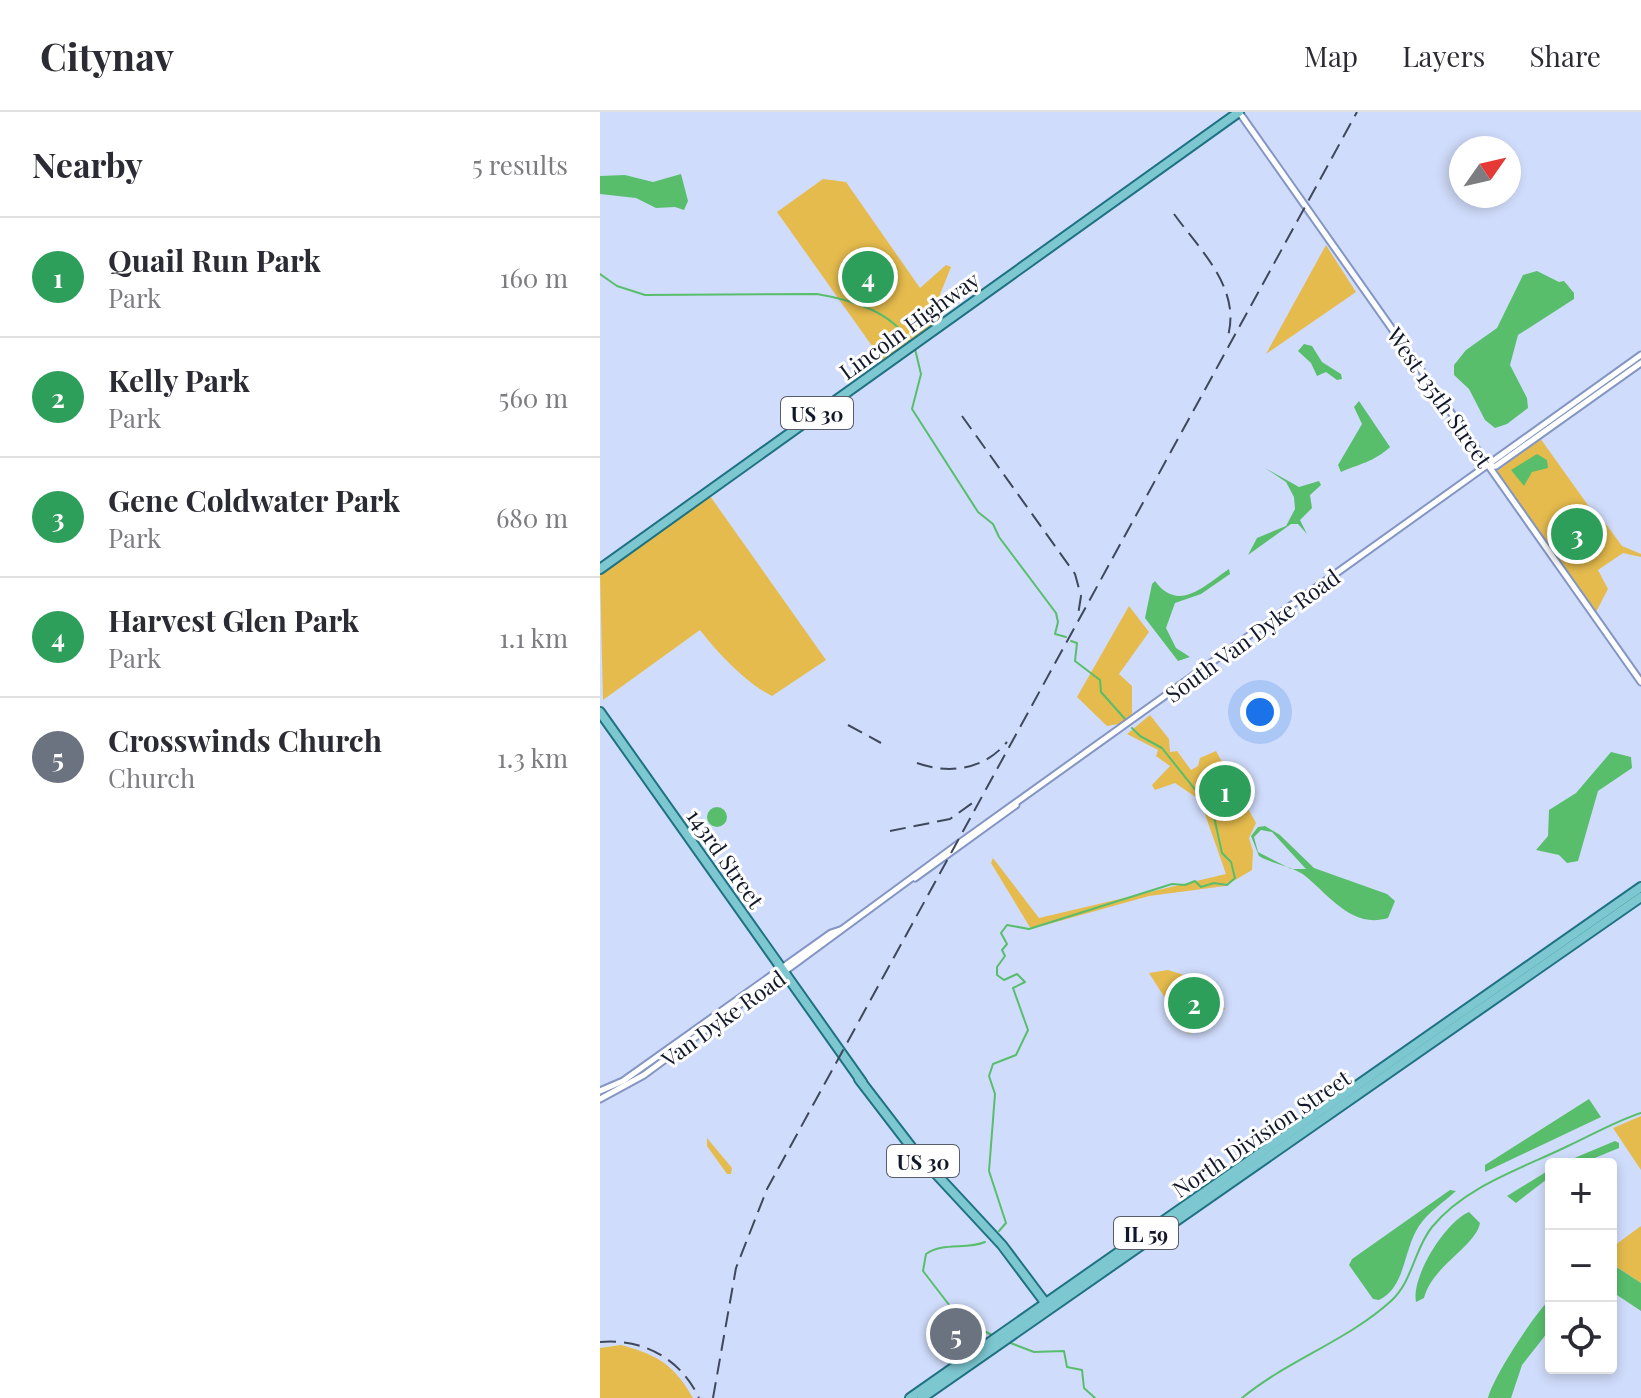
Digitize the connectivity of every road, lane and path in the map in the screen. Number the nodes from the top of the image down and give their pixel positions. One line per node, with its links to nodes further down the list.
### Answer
1 (1239, 112): 4 (street, West 135th Street); 5 (main road, Lincoln Highway / US 30)
2 (1641, 355): 4 (street, South Van Dyke Road)
3 (1641, 363): 4 (street, South Van Dyke Road)
4 (1489, 467): 6 (street, West 135th Street); 8 (street, South Van Dyke Road)
5 (600, 569)
6 (1641, 682)
7 (600, 712): 14 (main road, 143rd Street / US 30)
8 (1016, 805): 14 (street, Van Dyke Road)
9 (1641, 887): 10 (main road, IL 59)
10 (1627, 897): 12 (main road); 13 (main road, IL 59)
11 (1641, 897): 12 (main road, IL 59)
12 (1621, 910): 13 (main road, IL 59)
13 (1558, 952): 17 (main road, North Division Street / IL 59)
14 (784, 970): 15 (street, Van Dyke Road); 16 (street, Van Dyke Road); 17 (main road, 143rd Street / US 30)
15 (600, 1091)
16 (600, 1099)
17 (1047, 1306): 18 (main road, North Division Street)
18 (959, 1368): 19 (main road, North Division Street); 20 (main road, North Division Street)
19 (910, 1398)
20 (922, 1398)

